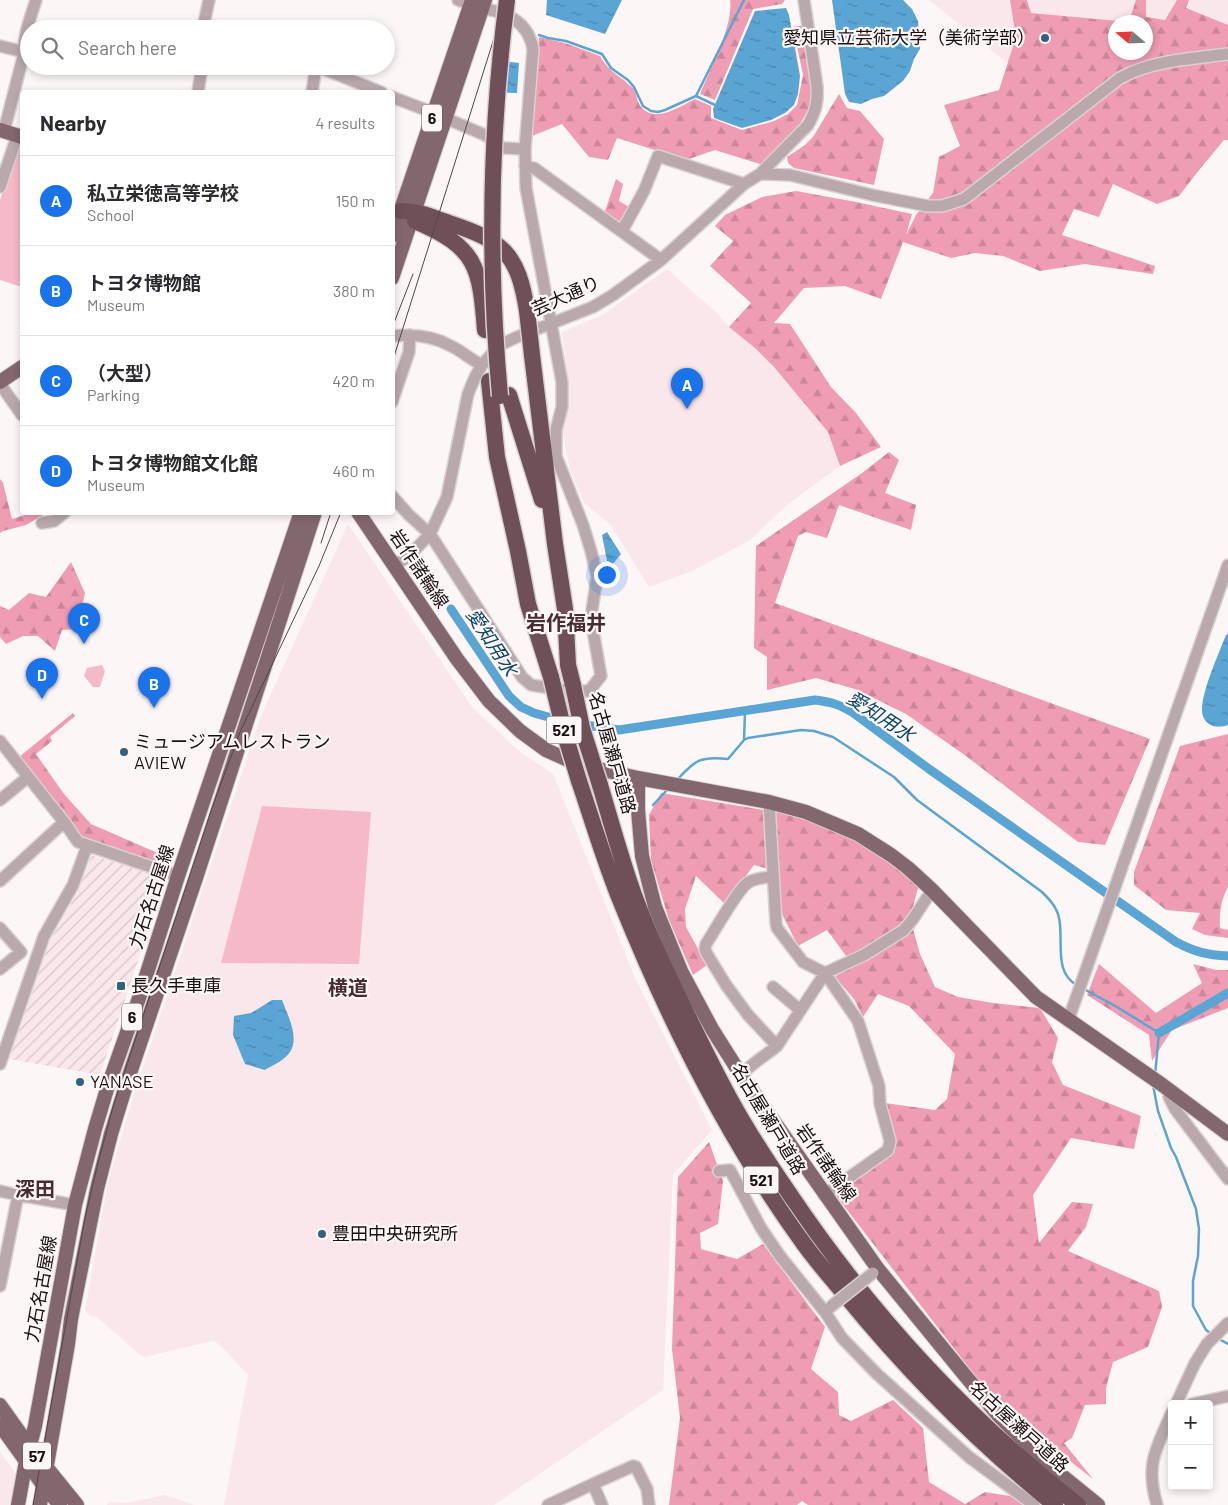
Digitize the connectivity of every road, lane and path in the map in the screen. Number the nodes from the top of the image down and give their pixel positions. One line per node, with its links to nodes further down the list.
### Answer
1 (36, 0): 7 (street)
2 (209, 0): 8 (street)
3 (507, 0): 39 (highway, bridge)
4 (514, 0): 39 (highway)
5 (804, 0): 24 (street, 芸大通り)
6 (473, 2): 20 (main road, 6); 22 (street)
7 (31, 20)
8 (205, 20)
9 (0, 46): 10 (street)
10 (20, 51)
11 (1228, 54): 24 (street)
12 (22, 75): 21 (street)
13 (201, 75): 16 (street)
14 (315, 75): 17 (street)
15 (338, 75): 18 (street)
16 (198, 90)
17 (312, 90)
18 (376, 90)
19 (395, 98): 20 (street)
20 (439, 116): 22 (street); 27 (main road, 6)
21 (11, 134): 26 (street)
22 (524, 149): 23 (street)
23 (525, 166): 29 (street); 32 (street)
24 (760, 174): 25 (street, 芸大通り)
25 (744, 184): 29 (street); 30 (street, 芸大通り)
26 (0, 187)
27 (405, 213): 28 (main road, 6); 31 (main road, 6); 49 (highway, bridge); 50 (highway)
28 (395, 231)
29 (622, 232): 30 (street)
30 (661, 260): 32 (street, 芸大通り)
31 (395, 263)
32 (550, 324): 35 (street, 芸大通り); 47 (street)
33 (410, 335): 34 (street); 35 (street); 38 (street)
34 (395, 336)
35 (482, 365): 47 (street, 芸大通り)
36 (20, 368): 37 (main road)
37 (0, 383): 40 (street)
38 (395, 393)
39 (505, 395): 49 (highway); 50 (highway)
40 (20, 412)
41 (395, 499): 47 (street)
42 (61, 515): 46 (street)
43 (301, 515): 48 (main road, 力石名古屋線 / 6)
44 (313, 515): 48 (main road, 力石名古屋線 / 6)
45 (360, 515): 51 (main road, 岩作諸輪線)
46 (42, 524)
47 (430, 534): 51 (street, 芸大通り)
48 (298, 543): 60 (main road, 力石名古屋線 / 6); 93 (main road, 力石名古屋線 / 6)
49 (555, 544): 105 (highway, 名古屋瀬戸道路 / 521, bridge)
50 (518, 551): 104 (highway, 名古屋瀬戸道路 / 521, bridge)
51 (394, 564): 55 (main road, 岩作諸輪線)
52 (1228, 565): 69 (street)
53 (0, 740): 54 (street)
54 (28, 777): 56 (street); 58 (street)
55 (638, 778): 57 (main road, 岩作諸輪線); 72 (main road, 岩作諸輪線)
56 (0, 800)
57 (769, 802): 61 (street); 63 (main road, 岩作諸輪線)
58 (64, 822): 59 (street); 62 (street)
59 (86, 846): 60 (street); 71 (street)
60 (178, 876): 80 (main road, 力石名古屋線 / 6)
61 (773, 876): 66 (street); 70 (street)
62 (0, 881)
63 (932, 890): 66 (street); 69 (main road, 岩作諸輪線)
64 (0, 928): 65 (street)
65 (0, 969)
66 (825, 973): 68 (street); 78 (street)
67 (773, 987): 68 (street)
68 (800, 1010): 70 (street)
69 (1068, 1021): 73 (main road, 岩作諸輪線)
70 (776, 1046): 72 (street)
71 (0, 1064)
72 (741, 1074): 78 (main road, 岩作諸輪線)
73 (1165, 1088): 74 (main road, 岩作諸輪線); 76 (street)
74 (1228, 1134)
75 (719, 1171): 83 (street)
76 (1228, 1180)
77 (0, 1191): 79 (street)
78 (824, 1194): 81 (main road, 岩作諸輪線)
79 (18, 1195): 80 (street); 82 (street)
80 (76, 1205): 91 (main road, 力石名古屋線 / 6)
81 (876, 1271): 83 (street, bridge); 106 (main road, 岩作諸輪線)
82 (0, 1286)
83 (825, 1312): 103 (street)
84 (1228, 1323): 86 (street)
85 (1228, 1396): 87 (street)
86 (1178, 1400)
87 (1210, 1400)
88 (0, 1405): 91 (main road, 57)
89 (1168, 1422): 107 (street)
90 (0, 1426): 92 (main road, 57)
91 (30, 1448): 92 (main road, 力石名古屋線 / 6); 93 (main road, 57)
92 (26, 1461): 95 (main road, 57); 96 (main road, 力石名古屋線 / 6)
93 (46, 1467): 95 (main road, 力石名古屋線 / 6); 99 (main road, 57)
94 (593, 1484): 100 (street); 101 (street); 102 (street)
95 (43, 1485): 97 (main road, 力石名古屋線 / 6); 98 (main road, 57)
96 (18, 1505)
97 (40, 1505)
98 (60, 1505)
99 (76, 1505)
100 (548, 1505)
101 (602, 1505)
102 (648, 1505)
103 (1034, 1505)
104 (1055, 1505)
105 (1078, 1505)
106 (1098, 1505)
107 (1157, 1505)

